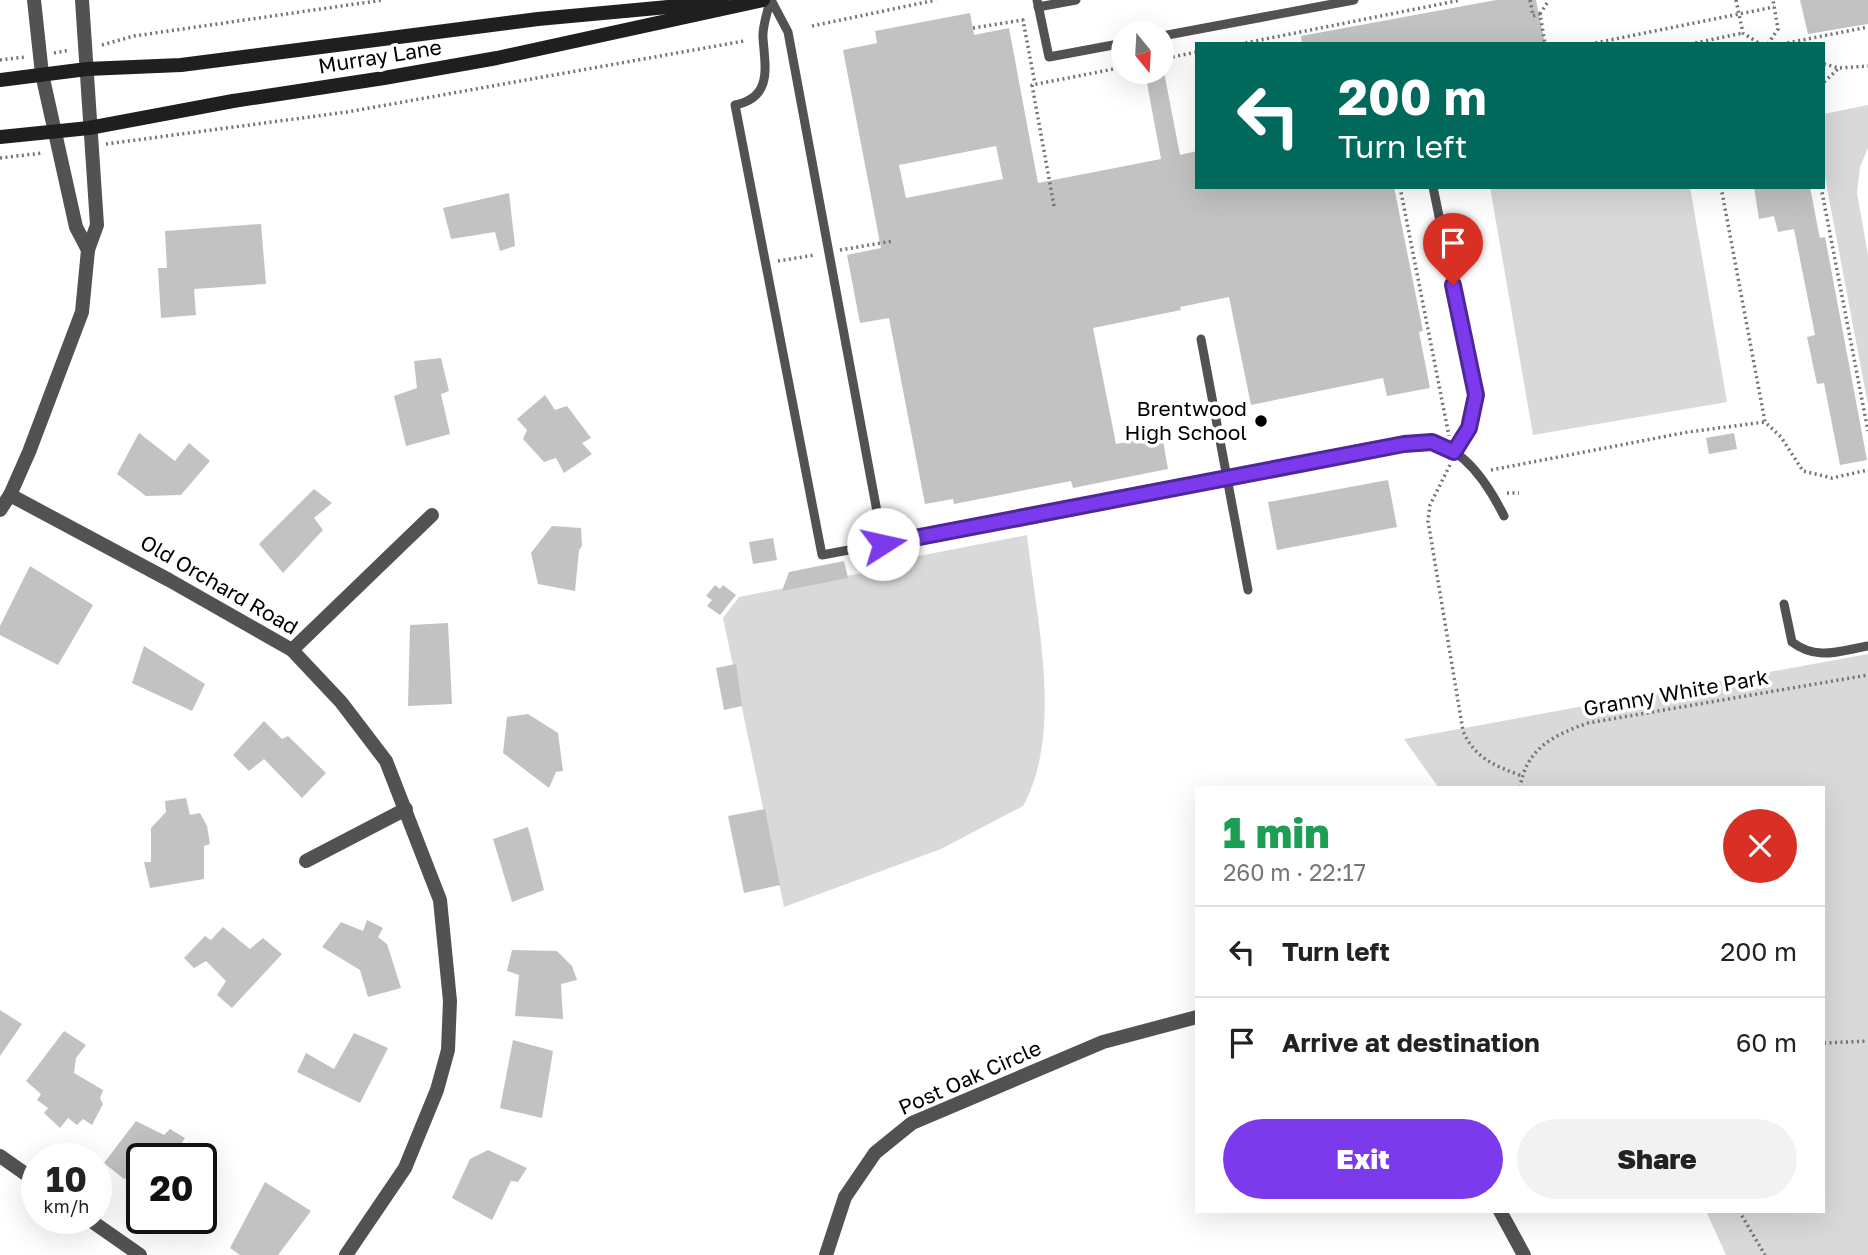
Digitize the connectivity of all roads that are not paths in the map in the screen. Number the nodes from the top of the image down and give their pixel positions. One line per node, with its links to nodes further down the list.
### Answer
1 (34, 0): 12 (street)
2 (82, 0): 11 (street)
3 (750, 0): 11 (main road, Murray Lane)
4 (764, 0): 14 (main road, Murray Lane)
5 (771, 0): 26 (lane); 26 (lane)
6 (1076, 0): 8 (lane)
7 (1354, 0): 9 (lane)
8 (1037, 4): 10 (lane)
9 (1174, 34)
10 (1111, 45)
11 (87, 69): 12 (main road, Murray Lane); 14 (street)
12 (42, 75): 13 (main road, Murray Lane); 15 (street)
13 (0, 80)
14 (89, 128): 15 (main road, Murray Lane); 18 (street)
15 (55, 131): 16 (main road, Murray Lane); 18 (street)
16 (0, 137)
17 (1433, 189): 20 (lane)
18 (88, 250): 22 (street)
19 (1201, 339): 21 (lane)
20 (1452, 450): 21 (lane); 25 (lane)
21 (1228, 478): 26 (lane); 27 (lane)
22 (10, 495): 23 (street); 30 (street, Old Orchard Road)
23 (0, 510)
24 (432, 515): 30 (street)
25 (1504, 516)
26 (883, 544)
27 (1248, 590)
28 (1784, 604): 29 (lane)
29 (1868, 646)
30 (292, 650): 31 (street, Old Orchard Road)
31 (406, 809): 32 (street); 39 (street, Old Orchard Road)
32 (306, 861)
33 (1195, 1018): 40 (street, Post Oak Circle)
34 (0, 1156): 35 (street)
35 (21, 1171)
36 (1501, 1213): 41 (street)
37 (110, 1234): 38 (street)
38 (140, 1255)
39 (346, 1255)
40 (826, 1255)
41 (1524, 1255)

